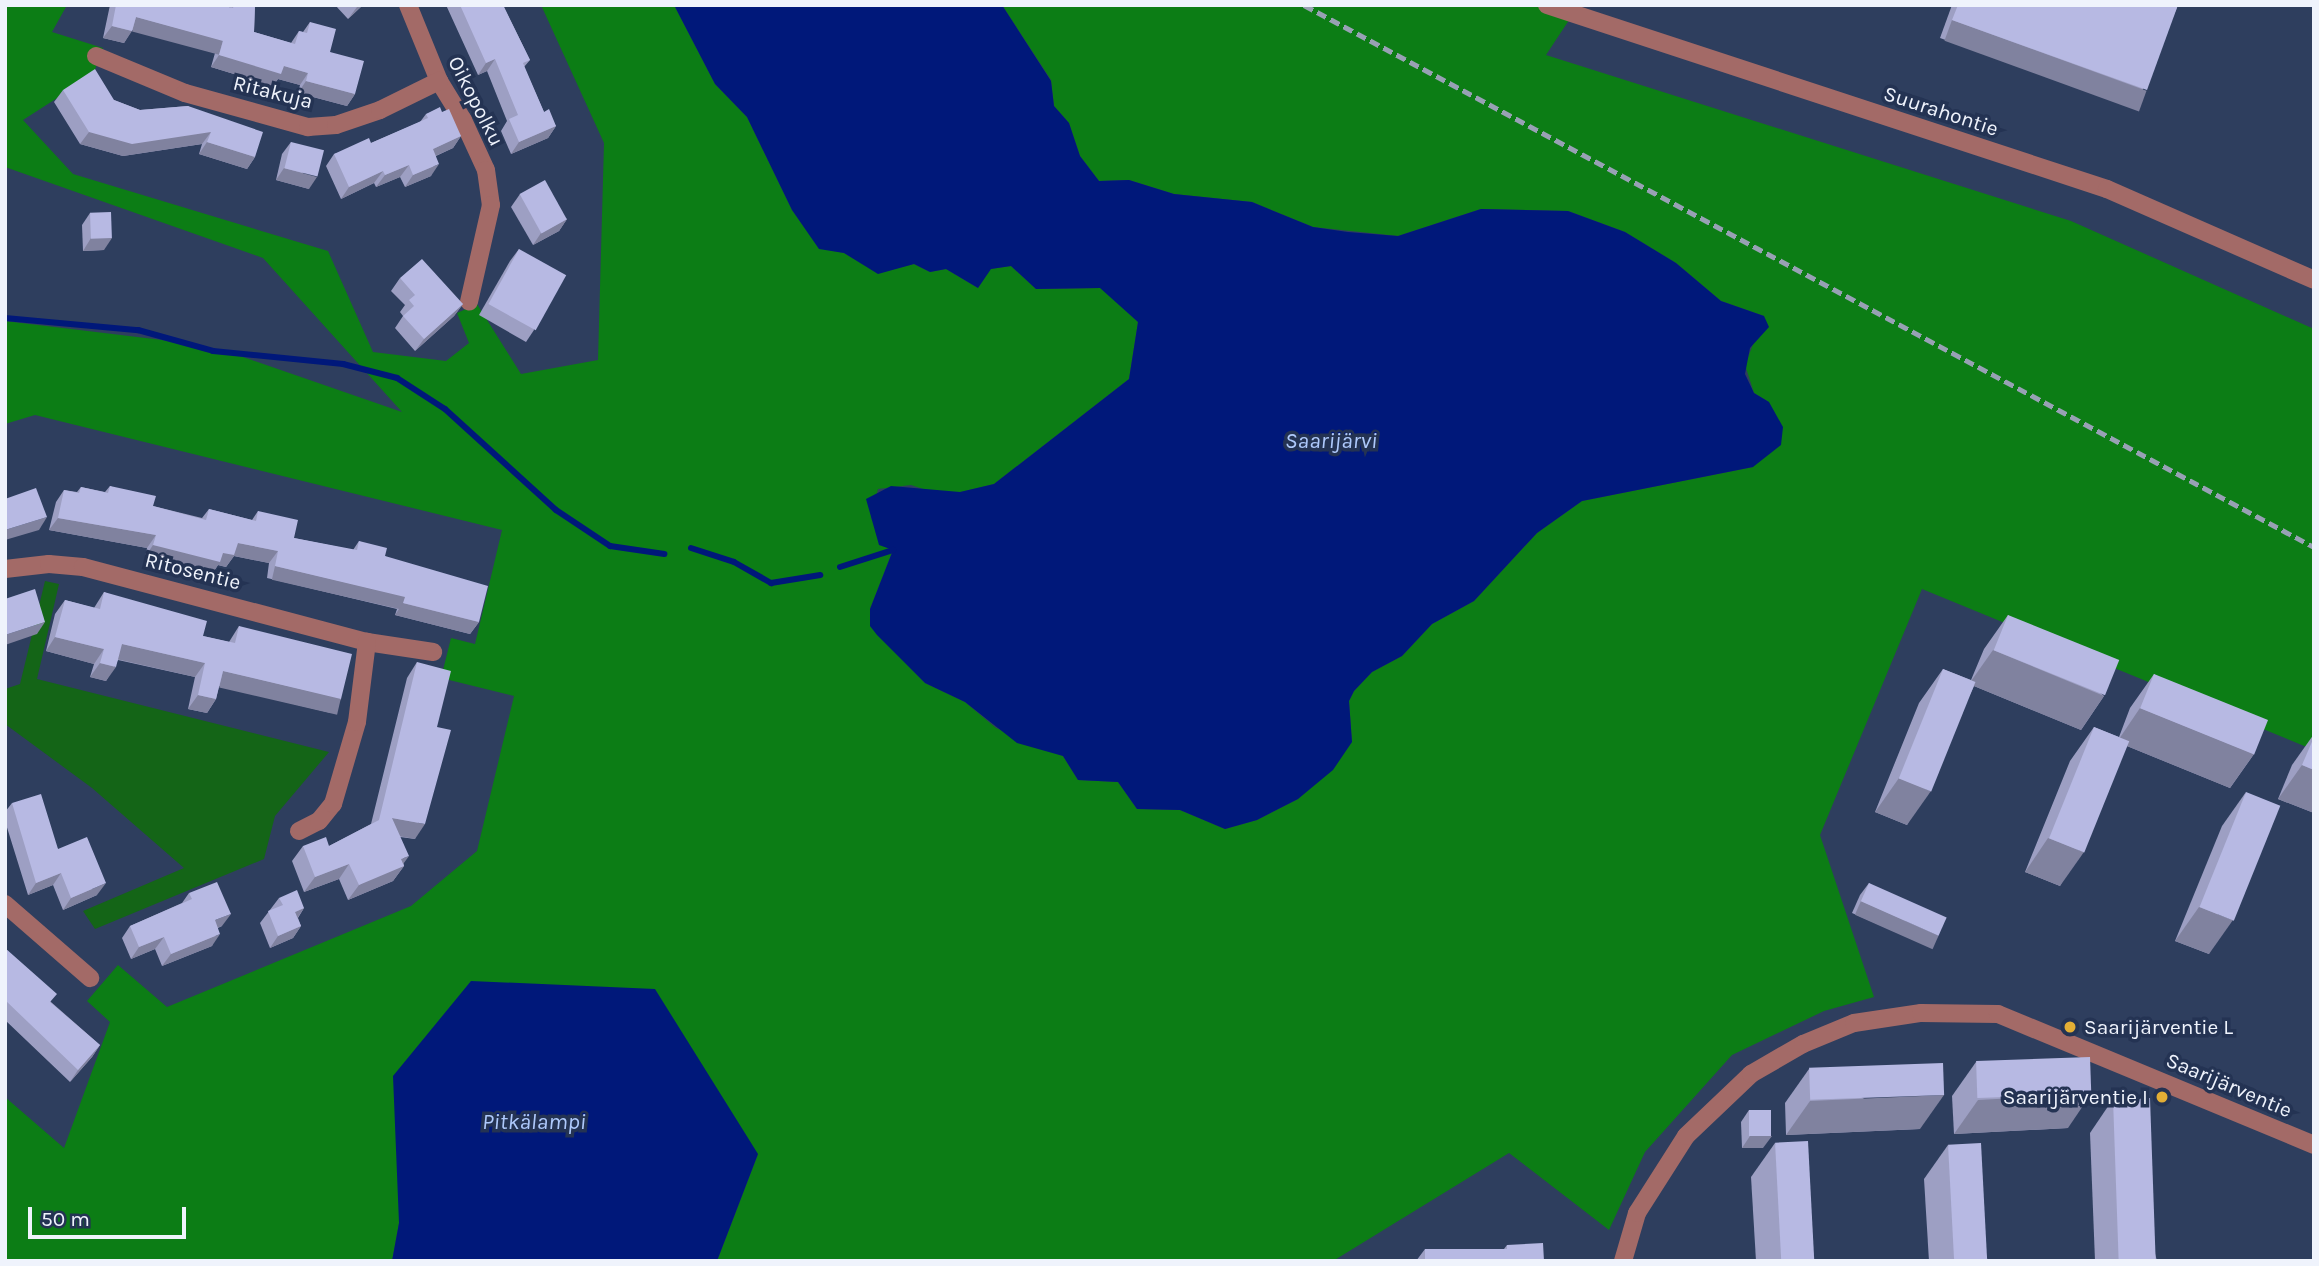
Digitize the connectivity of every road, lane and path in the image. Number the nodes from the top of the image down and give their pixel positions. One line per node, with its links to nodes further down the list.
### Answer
1 (408, 5): 4 (street, Oikopolku)
2 (1547, 5): 5 (street, Suurahontie)
3 (96, 56): 4 (street, Ritakuja)
4 (439, 81): 6 (street, Oikopolku)
5 (2314, 280)
6 (469, 302)
7 (5, 569): 8 (street, Ritosentie)
8 (367, 642): 9 (street, Ritosentie); 10 (street)
9 (433, 652)
10 (299, 831)
11 (5, 904): 12 (street)
12 (90, 978)
13 (2314, 1145): 14 (street, Saarijärventie)
14 (1623, 1261)

